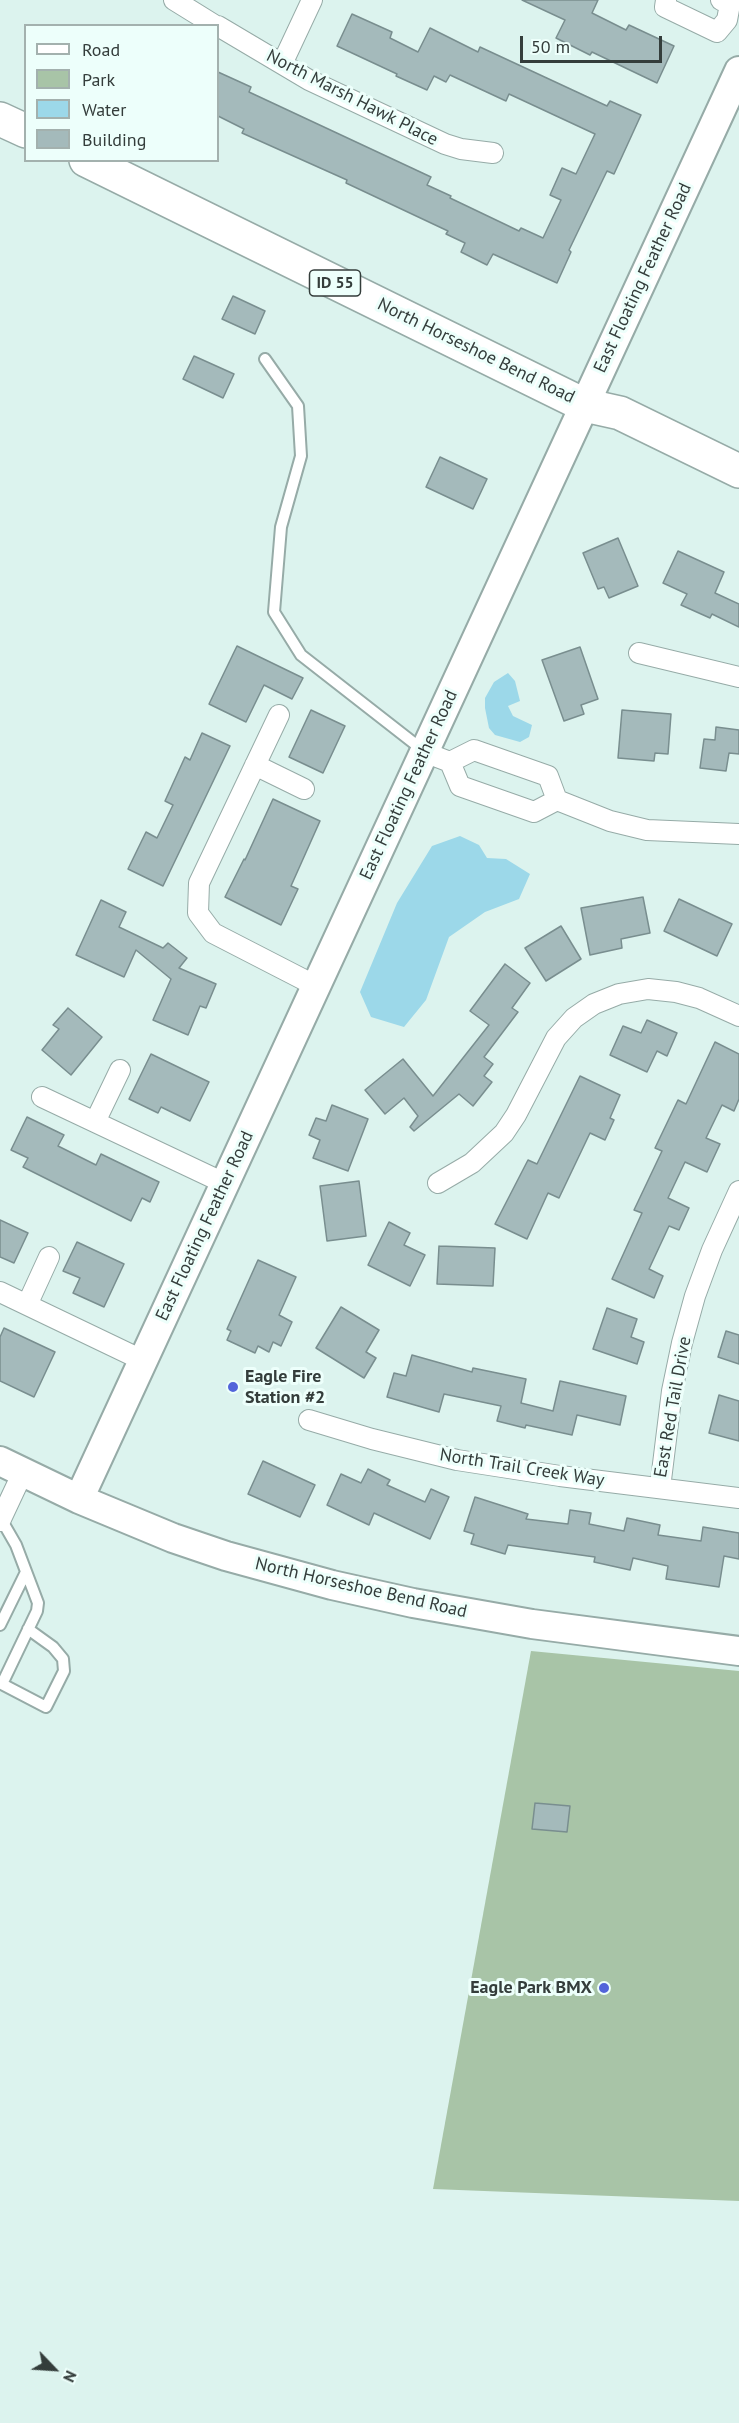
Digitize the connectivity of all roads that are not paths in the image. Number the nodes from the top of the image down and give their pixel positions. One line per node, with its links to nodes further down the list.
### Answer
1 (174, 0): 6 (street, North Marsh Hawk Place)
2 (312, 0): 8 (street)
3 (666, 0): 5 (street)
4 (721, 0): 5 (street)
5 (733, 23)
6 (214, 24)
7 (219, 27): 8 (street, North Marsh Hawk Place)
8 (282, 64): 12 (street, North Marsh Hawk Place)
9 (739, 71): 15 (street, East Floating Feather Road)
10 (0, 119): 11 (highway)
11 (24, 130)
12 (493, 153)
13 (90, 162): 15 (highway, North Horseshoe Bend Road / ID 55)
14 (265, 359): 20 (lane)
15 (584, 405): 16 (highway, North Horseshoe Bend Road / ID 55); 20 (street, East Floating Feather Road)
16 (739, 471)
17 (639, 653): 18 (street)
18 (739, 677)
19 (279, 715): 22 (street)
20 (424, 752): 21 (street); 26 (street, East Floating Feather Road)
21 (450, 762): 24 (street); 24 (street)
22 (255, 765): 23 (street); 26 (street)
23 (304, 789)
24 (557, 800): 25 (street)
25 (739, 834)
26 (316, 986): 31 (street, East Floating Feather Road)
27 (739, 1016): 32 (street)
28 (120, 1070): 30 (street)
29 (42, 1097): 30 (street)
30 (95, 1122): 31 (street)
31 (224, 1183): 37 (street, East Floating Feather Road)
32 (438, 1183)
33 (739, 1191): 40 (street, East Red Tail Drive)
34 (49, 1257): 36 (street)
35 (0, 1292): 36 (street)
36 (27, 1305): 37 (street)
37 (142, 1360): 41 (street, East Floating Feather Road)
38 (309, 1420): 40 (street, North Trail Creek Way)
39 (12, 1466): 41 (street, North Horseshoe Bend Road); 43 (street)
40 (660, 1488): 42 (street, North Trail Creek Way)
41 (79, 1498): 47 (street, North Horseshoe Bend Road)
42 (739, 1498)
43 (0, 1520): 44 (lane)
44 (26, 1572): 45 (lane); 46 (lane)
45 (0, 1625)
46 (28, 1629): 48 (lane); 48 (lane)
47 (739, 1651)
48 (1, 1683)

